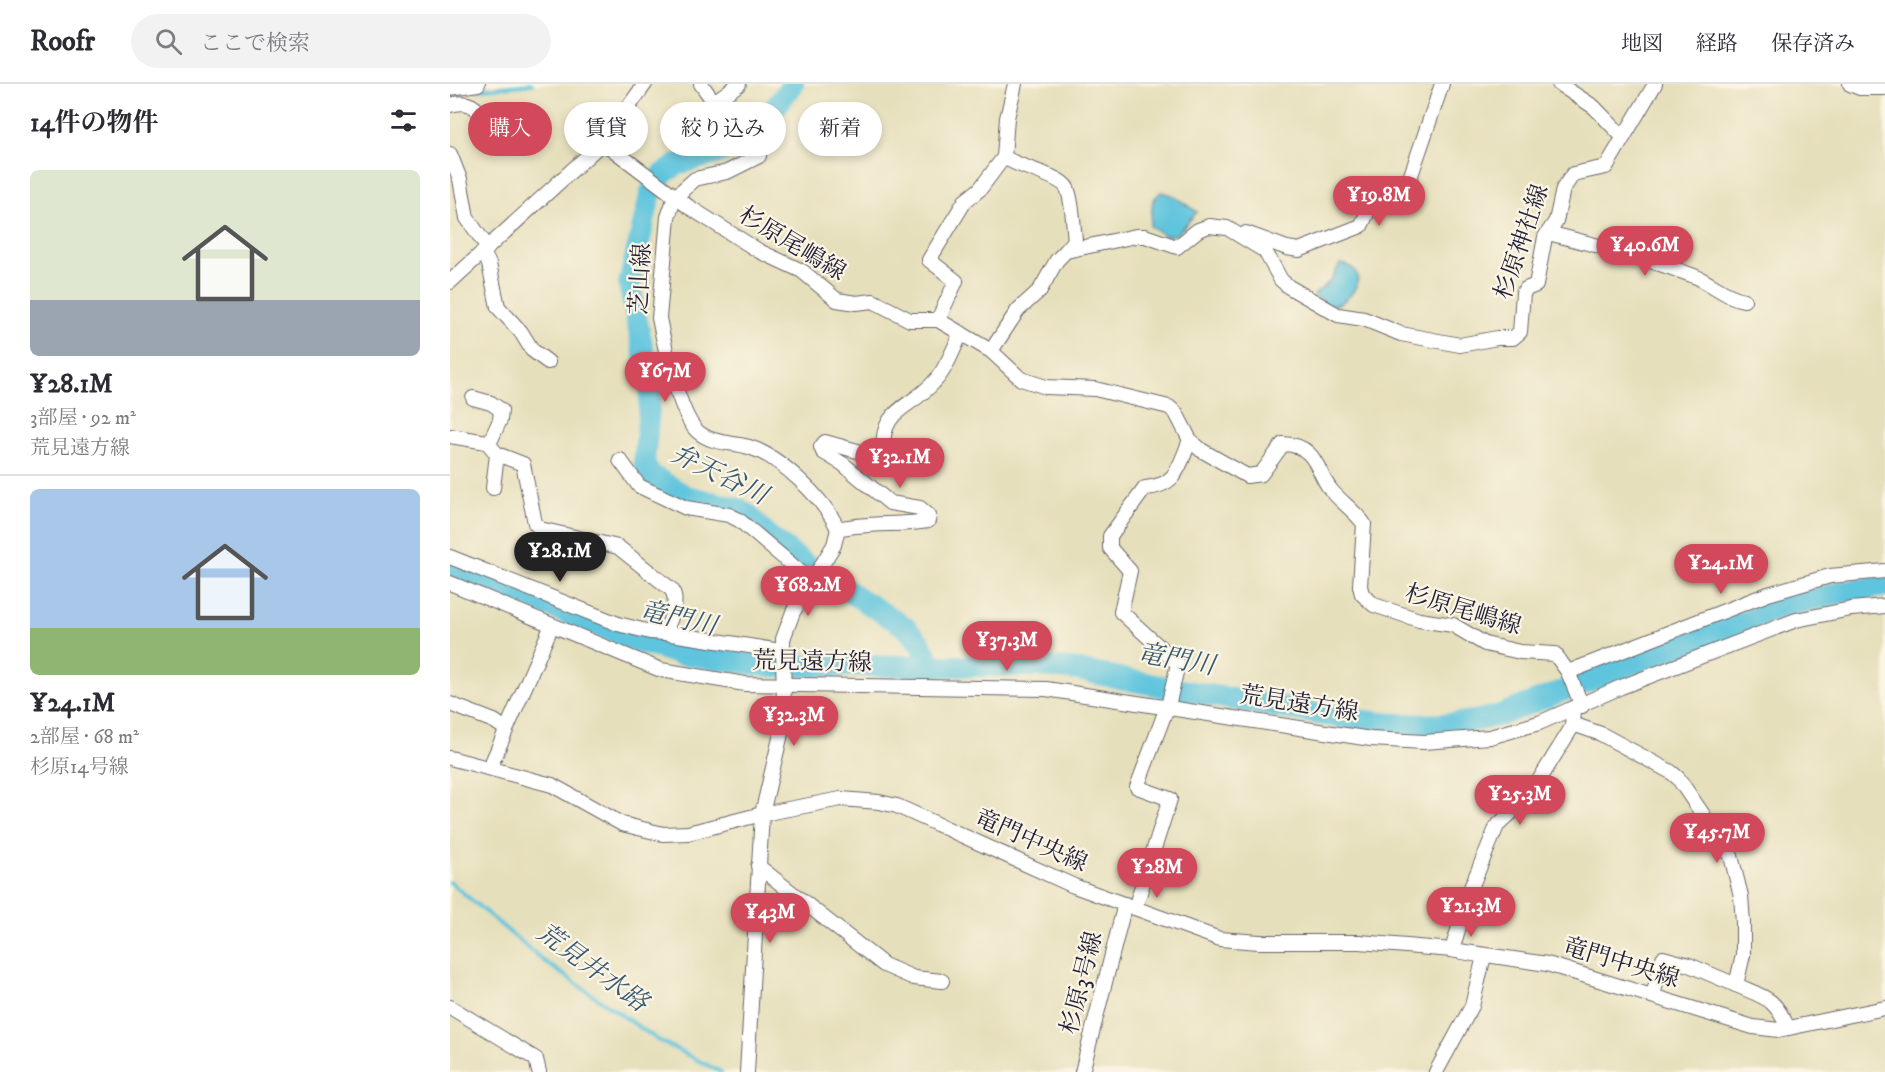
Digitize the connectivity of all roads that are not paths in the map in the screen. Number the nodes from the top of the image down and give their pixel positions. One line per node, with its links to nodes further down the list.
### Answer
1 (478, 84): 10 (street)
2 (645, 84): 12 (street)
3 (701, 84): 4 (street)
4 (739, 84)
5 (1016, 84): 20 (street)
6 (1442, 84): 22 (street)
7 (1559, 84): 15 (street)
8 (1655, 84): 15 (street, 杉原神社線)
9 (1850, 84): 11 (street)
10 (450, 88)
11 (1885, 88)
12 (632, 102)
13 (468, 103): 14 (street)
14 (450, 105)
15 (1623, 137): 23 (street, 杉原神社線)
16 (588, 156): 24 (street)
17 (621, 156): 21 (street, 杉原尾嶋線)
18 (759, 156): 21 (street)
19 (450, 157): 24 (street)
20 (1004, 157): 25 (street); 28 (street)
21 (666, 190): 28 (street, 杉原尾嶋線); 38 (street, 芝山線)
22 (1227, 228): 23 (street, 杉原神社線); 25 (street)
23 (1548, 233): 27 (street)
24 (486, 250): 26 (street); 31 (street)
25 (1066, 251): 30 (street)
26 (450, 282)
27 (1744, 300)
28 (938, 320): 29 (street, 杉原尾嶋線)
29 (961, 333): 30 (street, 杉原尾嶋線); 38 (street)
30 (991, 351): 34 (street, 杉原尾嶋線)
31 (548, 362)
32 (472, 398): 35 (street)
33 (450, 436): 35 (street)
34 (1190, 440): 47 (street, 杉原尾嶋線); 50 (street)
35 (493, 449): 37 (street); 45 (street)
36 (620, 460): 41 (street)
37 (493, 488)
38 (838, 529): 41 (street)
39 (450, 557): 45 (street)
40 (1885, 571): 47 (street)
41 (815, 576): 46 (street)
42 (450, 583): 44 (street, 荒見遠方線)
43 (1885, 606): 51 (street, 荒見遠方線)
44 (552, 625): 48 (street, 荒見遠方線); 53 (street)
45 (665, 633): 46 (street)
46 (781, 652): 48 (street)
47 (1568, 673): 51 (street, 杉原尾嶋線)
48 (782, 680): 50 (street, 荒見遠方線); 56 (street)
49 (450, 704): 53 (street)
50 (1168, 704): 51 (street, 荒見遠方線); 58 (street, 杉原3号線)
51 (1578, 705): 52 (street, 杉原尾嶋線)
52 (1573, 724): 59 (street); 62 (street)
53 (506, 729): 55 (street)
54 (450, 758): 55 (street, 竜門中央線)
55 (490, 767): 56 (street, 竜門中央線)
56 (762, 814): 57 (street); 58 (street, 竜門中央線)
57 (758, 866): 61 (street); 68 (street)
58 (1130, 906): 59 (street, 竜門中央線); 69 (street, 杉原3号線)
59 (1452, 950): 60 (street, 竜門中央線)
60 (1484, 956): 63 (street, 竜門中央線); 70 (street)
61 (942, 981)
62 (1736, 985): 63 (street); 66 (street)
63 (1653, 995): 66 (street, 竜門中央線)
64 (450, 1007): 67 (street)
65 (1885, 1008): 66 (street, 竜門中央線)
66 (1788, 1028)
67 (539, 1072)
68 (747, 1072)
69 (1082, 1072)
70 (1436, 1072)

